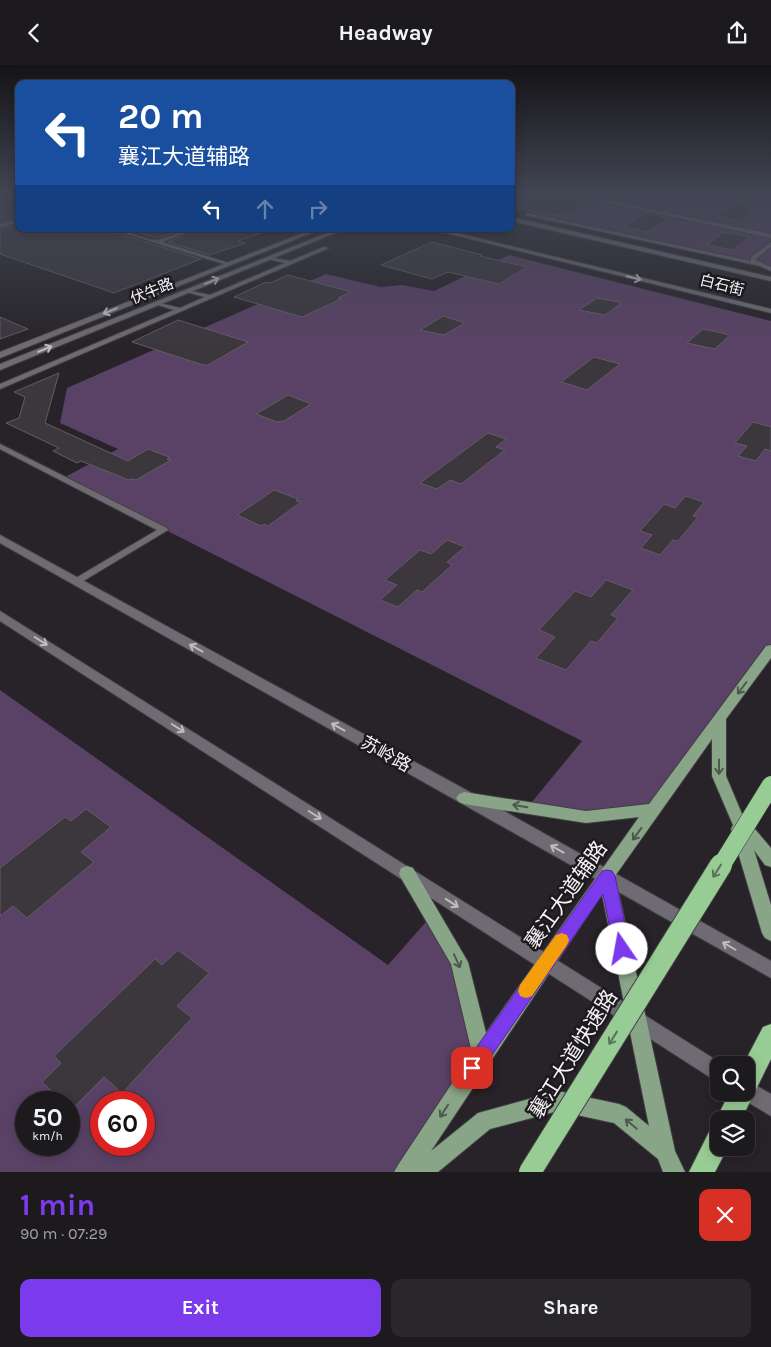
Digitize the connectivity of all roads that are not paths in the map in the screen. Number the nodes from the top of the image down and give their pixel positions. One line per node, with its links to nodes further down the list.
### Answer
1 (158, 243): 11 (lane)
2 (283, 243): 11 (street)
3 (307, 243): 9 (street, 伏牛路)
4 (489, 243): 19 (street, 白石街, one-way to 19)
5 (614, 243): 14 (street, 白石街)
6 (657, 243): 12 (lane)
7 (771, 244): 12 (lane)
8 (326, 248): 10 (lane)
9 (270, 257): 10 (lane); 15 (street, 伏牛路, one-way to 9)
10 (290, 263): 16 (lane)
11 (229, 264): 20 (street, one-way to 20)
12 (758, 265): 13 (lane)
13 (771, 269)
14 (771, 279)
15 (188, 291): 16 (lane); 17 (street, 伏牛路)
16 (210, 297): 18 (lane)
17 (157, 303): 18 (lane); 21 (street, 伏牛路, one-way to 17)
18 (179, 310): 22 (lane)
19 (771, 311)
20 (0, 355)
21 (0, 367)
22 (0, 387)
23 (0, 446): 25 (lane)
24 (0, 538): 25 (street, 苏岭路)
25 (77, 581): 30 (street, 苏岭路, one-way to 25)
26 (0, 615): 34 (street, one-way to 34)
27 (771, 649): 28 (main road, 襄江大道辅路, one-way to 28)
28 (719, 718): 31 (main road, 襄江大道辅路); 32 (main road, one-way to 32)
29 (771, 785): 50 (highway, 襄江大道快速路, one-way to 50, bridge)
30 (464, 798): 31 (main road, one-way to 30); 35 (street, 苏岭路, one-way to 30)
31 (655, 809): 35 (main road, 襄江大道辅路, one-way to 35)
32 (736, 817): 33 (main road); 36 (main road)
33 (771, 860)
34 (407, 873): 37 (street, one-way to 37); 41 (main road, one-way to 41)
35 (607, 876): 37 (main road, 襄江大道辅路); 38 (street, 苏岭路, one-way to 35); 39 (main road)
36 (771, 933)
37 (546, 963): 39 (street); 41 (main road, 襄江大道辅路)
38 (771, 970)
39 (638, 1021): 43 (street); 46 (main road)
40 (771, 1035): 42 (highway)
41 (482, 1053): 48 (main road, 襄江大道辅路, one-way to 48)
42 (755, 1066)
43 (710, 1067)
44 (755, 1096): 45 (street)
45 (771, 1106)
46 (665, 1152): 49 (main road, one-way to 49); 51 (main road)
47 (710, 1156): 52 (highway)
48 (405, 1172)
49 (422, 1172)
50 (530, 1172)
51 (674, 1172)
52 (702, 1172)

